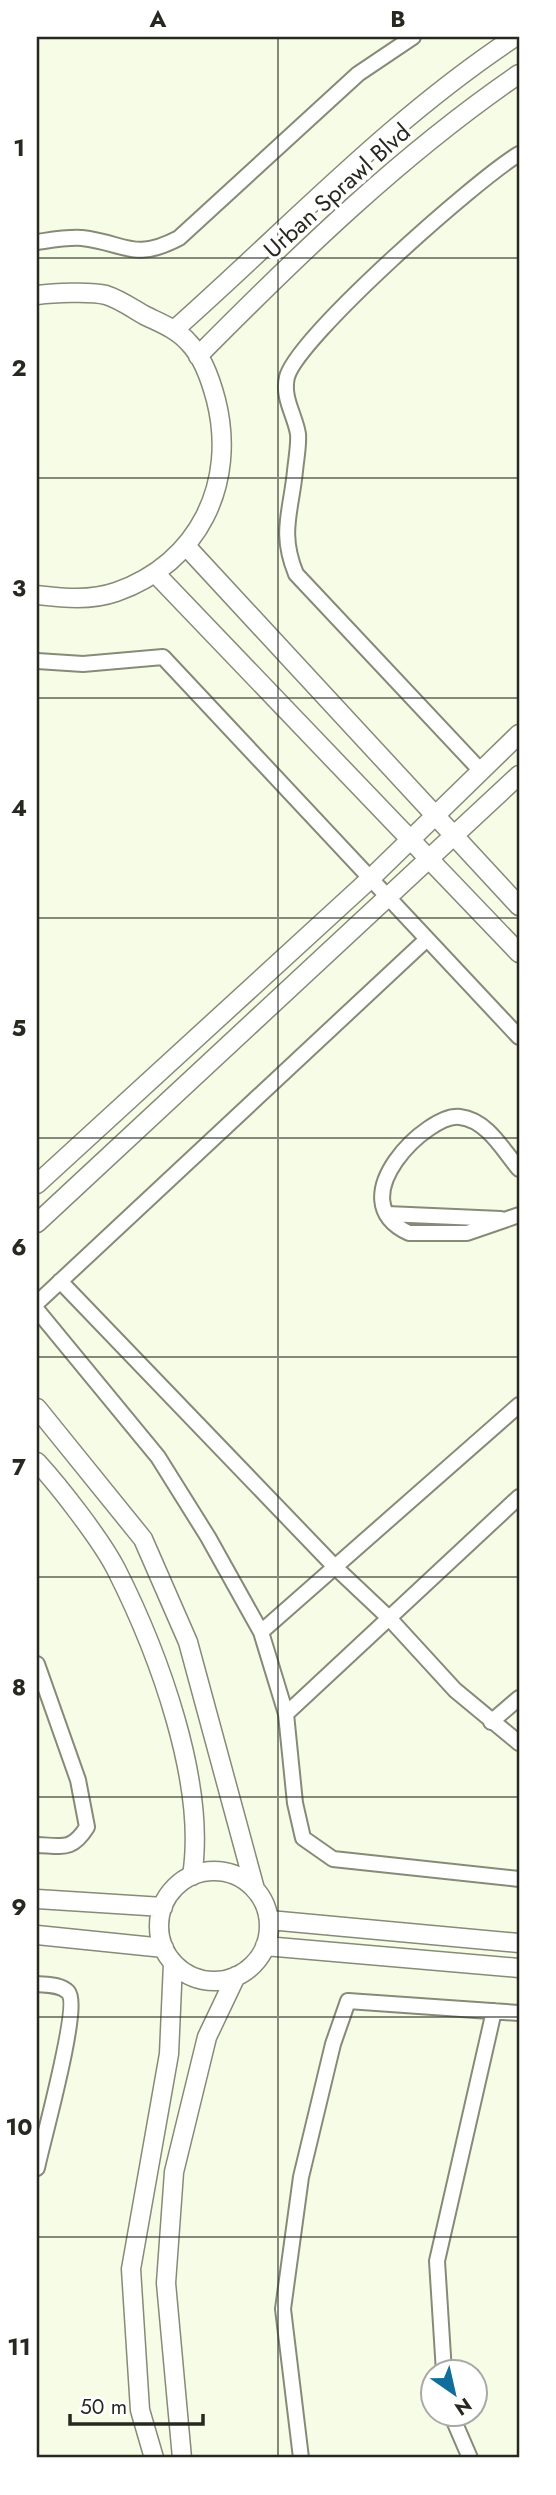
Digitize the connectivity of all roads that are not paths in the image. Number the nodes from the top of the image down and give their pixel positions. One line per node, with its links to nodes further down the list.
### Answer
1 (413, 37): 6 (street)
2 (504, 40): 3 (street); 8 (street)
3 (519, 65)
4 (519, 74): 9 (street, Urban Sprawl Blvd)
5 (519, 154): 15 (street)
6 (37, 242)
7 (37, 295): 8 (street)
8 (174, 330): 9 (street)
9 (198, 356): 10 (street)
10 (186, 546): 11 (street); 17 (street)
11 (155, 573): 12 (street); 19 (street)
12 (37, 595)
13 (37, 661): 21 (street)
14 (519, 734): 15 (street)
15 (481, 771): 17 (street)
16 (519, 775): 18 (street)
17 (435, 815): 18 (street); 19 (street)
18 (454, 835): 20 (street); 23 (street)
19 (412, 837): 20 (street); 21 (street)
20 (430, 856): 22 (street); 25 (street)
21 (370, 879): 22 (street); 28 (street)
22 (386, 897): 24 (street); 30 (street)
23 (519, 906)
24 (427, 939): 26 (street); 31 (street)
25 (519, 953)
26 (519, 1037)
27 (519, 1168): 29 (street)
28 (37, 1184)
29 (516, 1217)
30 (37, 1223)
31 (60, 1281): 32 (street); 38 (street)
32 (37, 1303)
33 (37, 1310): 40 (street)
34 (519, 1405): 38 (street)
35 (37, 1408): 49 (street)
36 (37, 1462): 47 (street)
37 (519, 1497): 39 (street)
38 (335, 1567): 39 (street); 40 (street)
39 (389, 1618): 43 (street); 44 (street)
40 (261, 1632): 43 (street)
41 (37, 1664): 46 (street)
42 (519, 1698): 44 (street)
43 (286, 1714): 48 (street)
44 (491, 1722): 45 (street)
45 (519, 1743)
46 (37, 1845)
47 (192, 1876): 49 (street); 51 (street)
48 (519, 1879)
49 (255, 1889): 52 (street)
50 (37, 1899): 51 (street)
51 (163, 1907): 56 (street)
52 (268, 1920): 54 (street); 55 (street)
53 (37, 1935): 56 (street)
54 (519, 1943)
55 (265, 1947): 57 (street); 58 (street)
56 (168, 1956): 58 (street); 65 (street)
57 (519, 1968)
58 (236, 1976): 66 (street)
59 (37, 1984): 62 (street)
60 (494, 2011): 61 (street); 63 (street); 67 (street)
61 (519, 2013)
62 (37, 2168)
63 (443, 2358)
64 (457, 2428): 68 (street)
65 (154, 2458)
66 (182, 2458)
67 (301, 2458)
68 (470, 2458)

